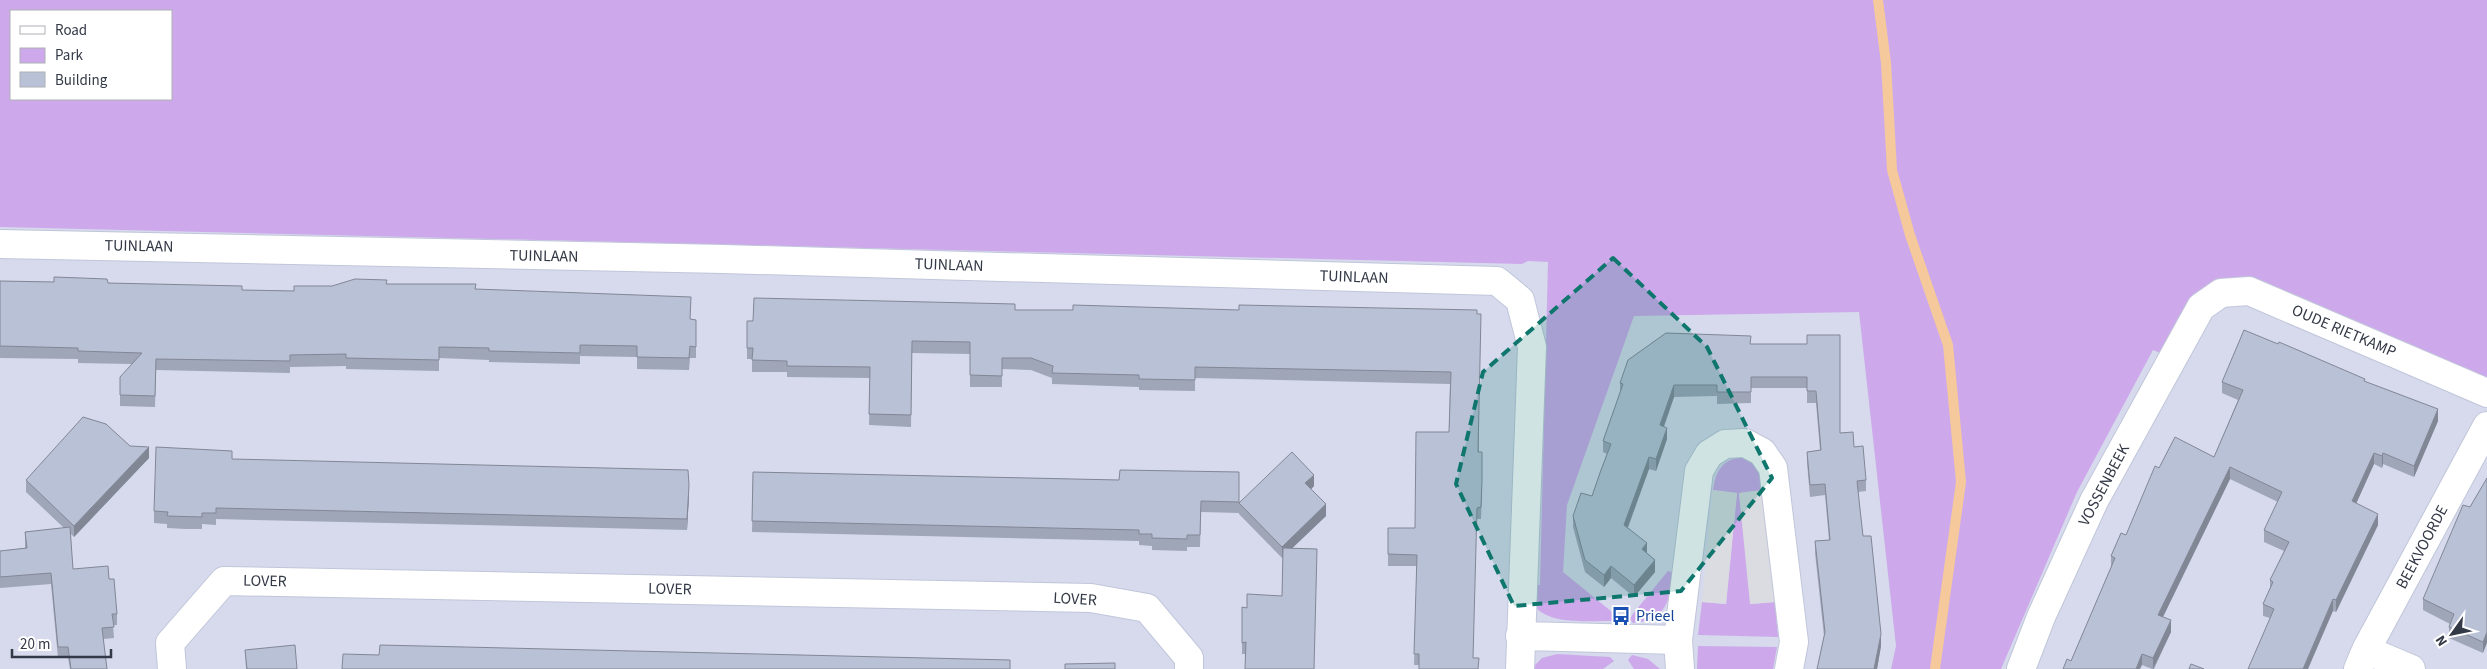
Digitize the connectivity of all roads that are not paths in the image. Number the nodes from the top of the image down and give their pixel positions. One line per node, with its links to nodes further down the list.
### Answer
1 (0, 244): 5 (street, TUINLAAN)
2 (2201, 307): 3 (street, OUDE RIETKAMP); 13 (street, VOSSENBEEK)
3 (2487, 393)
4 (2487, 426): 7 (street, BEEKVOORDE)
5 (1520, 636): 6 (street); 10 (street, TUINLAAN)
6 (1678, 640): 11 (street); 12 (street)
7 (2362, 659): 14 (street)
8 (172, 669): 9 (street, LOVER)
9 (1189, 669)
10 (1520, 669)
11 (1680, 669)
12 (1789, 669)
13 (2021, 669)
14 (2412, 669)

